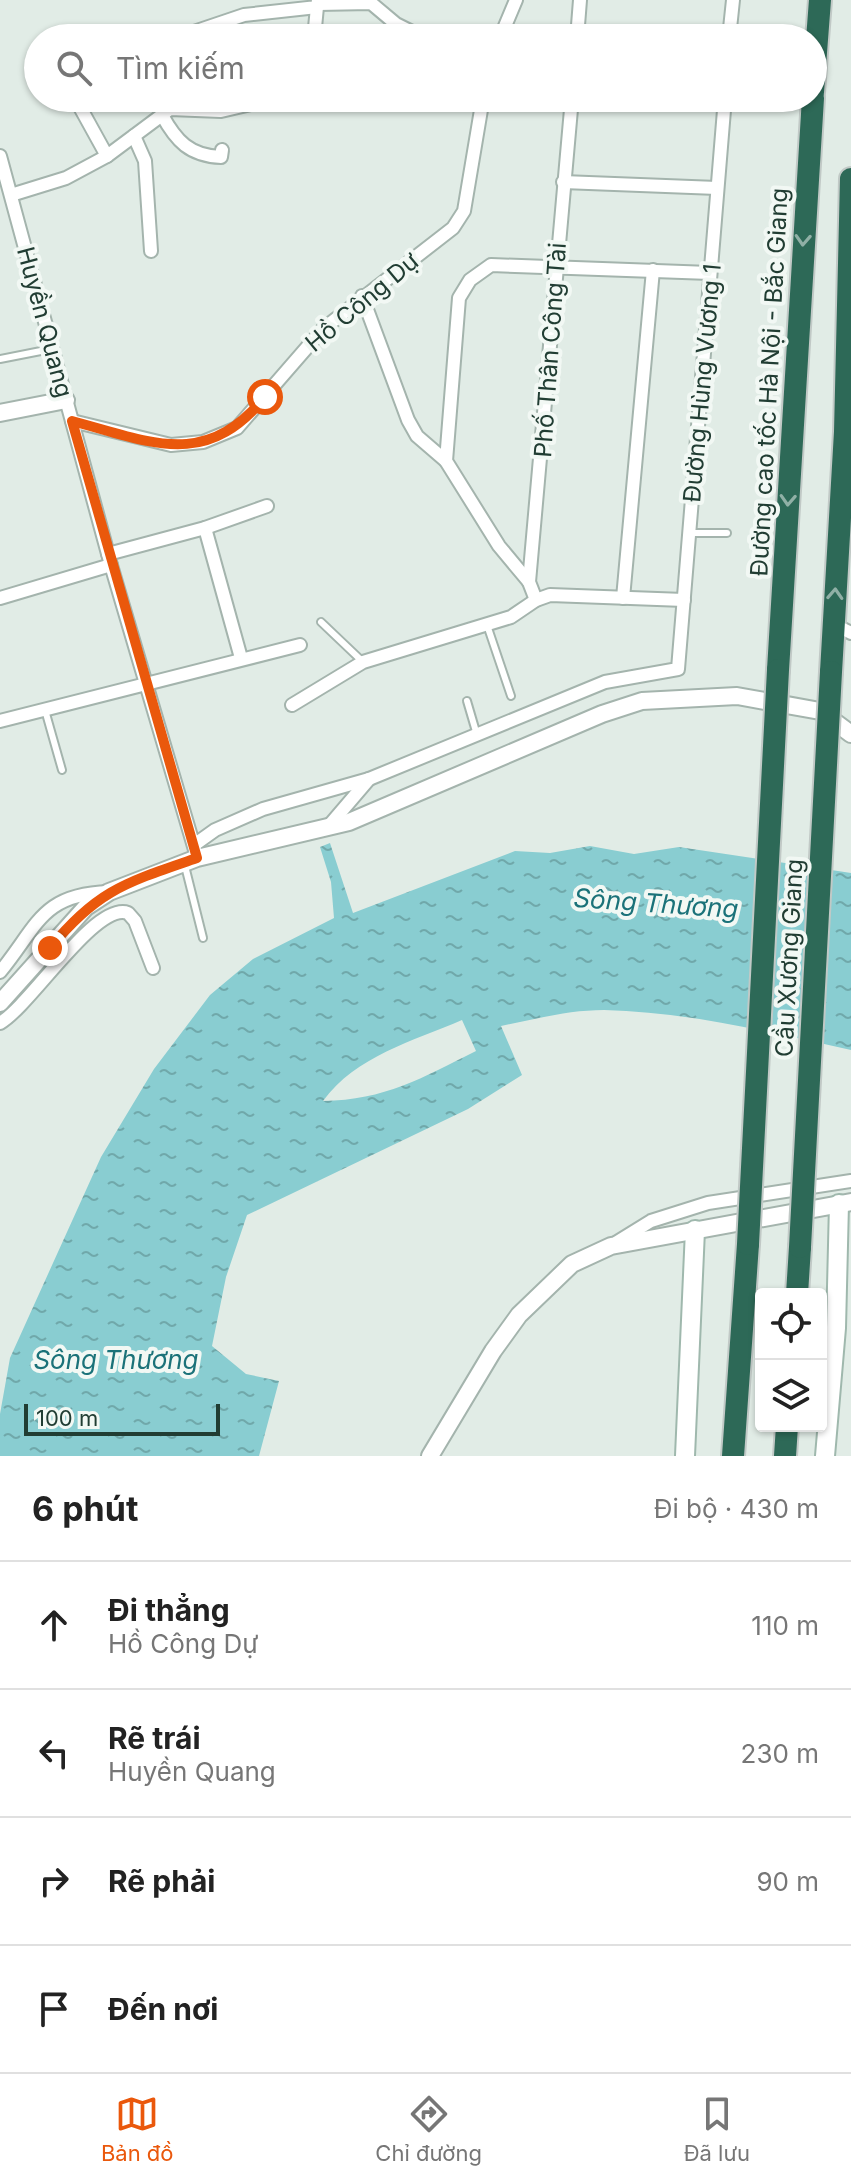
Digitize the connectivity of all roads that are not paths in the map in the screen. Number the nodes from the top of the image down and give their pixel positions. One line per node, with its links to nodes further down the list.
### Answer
1 (516, 0): 10 (street)
2 (580, 0): 11 (street)
3 (733, 0): 12 (street)
4 (809, 0): 13 (highway)
5 (820, 0): 14 (highway, Đường cao tốc Hà Nội - Bắc Giang)
6 (318, 4): 7 (street); 8 (street); 9 (street)
7 (217, 24)
8 (316, 24)
9 (396, 24)
10 (506, 24)
11 (578, 24)
12 (730, 24)
13 (807, 24)
14 (818, 24)
15 (83, 112): 25 (street)
16 (166, 112): 22 (street); 23 (street)
17 (481, 112): 35 (street, Hồ Công Dự)
18 (570, 112): 28 (street, Phố Thân Công Tài)
19 (724, 112): 29 (street, Đường Hùng Vương 1)
20 (803, 112): 26 (highway)
21 (812, 112): 26 (highway, Đường cao tốc Hà Nội - Bắc Giang)
22 (134, 136): 25 (street); 31 (street)
23 (222, 150)
24 (0, 156): 30 (street, Huyền Quang)
25 (107, 156): 30 (street)
26 (808, 162): 59 (highway, Đường cao tốc Hà Nội - Bắc Giang, one-way to 59)
27 (851, 179): 42 (highway)
28 (563, 182): 29 (street); 32 (street, Phố Thân Công Tài)
29 (717, 188): 34 (street, Đường Hùng Vương 1)
30 (6, 189): 36 (street, Huyền Quang)
31 (151, 251)
32 (557, 265): 33 (street); 43 (street); 49 (street, Phố Thân Công Tài)
33 (653, 270): 34 (street); 51 (street)
34 (710, 273): 46 (street, Đường Hùng Vương 1)
35 (362, 296): 41 (street, Hồ Công Dự); 43 (street)
36 (52, 348): 37 (lane); 38 (street, Huyền Quang)
37 (0, 359)
38 (66, 400): 40 (street); 41 (street, Huyền Quang)
39 (851, 407): 42 (highway)
40 (0, 413)
41 (72, 421): 48 (street, Huyền Quang)
42 (845, 432): 82 (highway, Cầu Xương Giang, one-way to 42, bridge)
43 (446, 461): 49 (street)
44 (267, 506): 45 (street)
45 (205, 528): 48 (street); 57 (street)
46 (690, 533): 47 (lane); 53 (street, Đường Hùng Vương 1)
47 (727, 533)
48 (110, 560): 50 (street); 60 (street, Huyền Quang)
49 (529, 582): 52 (street, Phố Thân Công Tài)
50 (0, 598)
51 (623, 598): 52 (street); 53 (street)
52 (536, 600): 55 (street)
53 (684, 600): 67 (street, Đường Hùng Vương 1)
54 (321, 622): 58 (lane)
55 (487, 625): 58 (street); 61 (lane)
56 (300, 645): 57 (street)
57 (241, 658): 60 (street)
58 (363, 662): 63 (street)
59 (778, 670): 86 (highway, Cầu Xương Giang, bridge)
60 (145, 684): 64 (street); 71 (street, Huyền Quang)
61 (511, 696)
62 (467, 701): 67 (lane)
63 (292, 705)
64 (45, 710): 65 (street); 68 (lane)
65 (0, 721)
66 (851, 734): 70 (street)
67 (477, 735): 69 (street)
68 (62, 770)
69 (369, 779): 70 (street); 71 (street)
70 (328, 827): 71 (street)
71 (192, 855): 72 (street); 73 (lane)
72 (109, 892): 75 (street); 76 (street)
73 (203, 938)
74 (153, 968): 77 (street)
75 (0, 972)
76 (0, 1003)
77 (0, 1023)
78 (851, 1181): 81 (street)
79 (845, 1203): 80 (street); 88 (main road)
80 (695, 1230): 81 (street); 85 (main road)
81 (611, 1246): 84 (street)
82 (797, 1288)
83 (787, 1432): 87 (highway)
84 (430, 1456)
85 (685, 1456)
86 (733, 1456)
87 (785, 1456)
88 (825, 1456)

